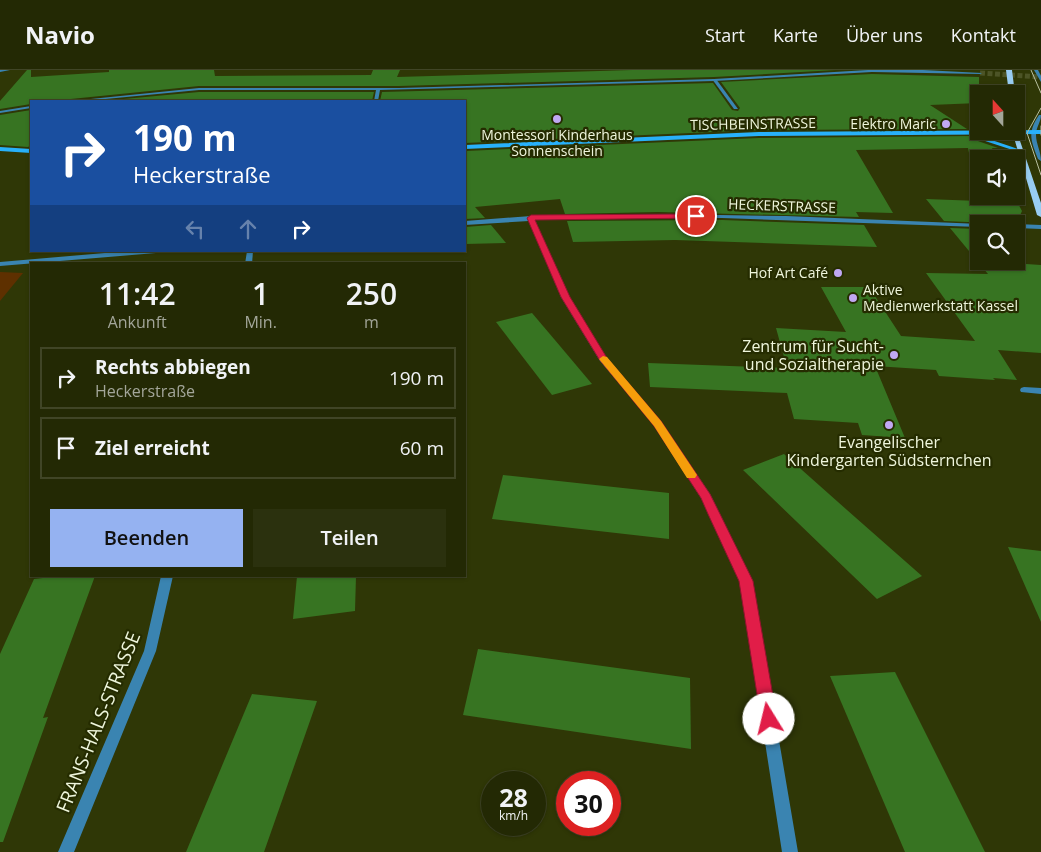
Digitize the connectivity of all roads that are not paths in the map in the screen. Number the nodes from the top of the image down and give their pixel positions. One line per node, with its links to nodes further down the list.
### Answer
1 (8, 70): 4 (street)
2 (1009, 70): 8 (main road)
3 (1036, 70): 7 (street)
4 (0, 71)
5 (980, 74): 6 (street)
6 (714, 80): 9 (street); 13 (street)
7 (1041, 81)
8 (1011, 85)
9 (378, 88): 10 (street); 11 (street)
10 (84, 100)
11 (376, 100)
12 (30, 107): 14 (street)
13 (736, 108)
14 (0, 112)
15 (1041, 116): 17 (street)
16 (1025, 132): 17 (main road, TISCHBEINSTRASSE)
17 (1032, 132): 18 (main road, TISCHBEINSTRASSE); 25 (street)
18 (1041, 132)
19 (952, 133): 20 (main road, TISCHBEINSTRASSE); 21 (main road, TISCHBEINSTRASSE); 24 (main road)
20 (970, 133)
21 (466, 147)
22 (0, 149): 23 (main road)
23 (30, 150)
24 (1018, 150)
25 (1041, 159)
26 (1025, 164): 27 (main road)
27 (1041, 216)
28 (531, 218): 29 (street, HECKERSTRASSE); 30 (street, HECKERSTRASSE); 39 (street)
29 (466, 223)
30 (970, 225)
31 (1025, 226): 32 (street)
32 (1041, 227)
33 (144, 252): 34 (street)
34 (0, 264)
35 (1024, 390): 36 (street)
36 (1041, 391)
37 (167, 577): 38 (street, FRANS-HALS-STRASSE)
38 (66, 852)
39 (790, 852)

